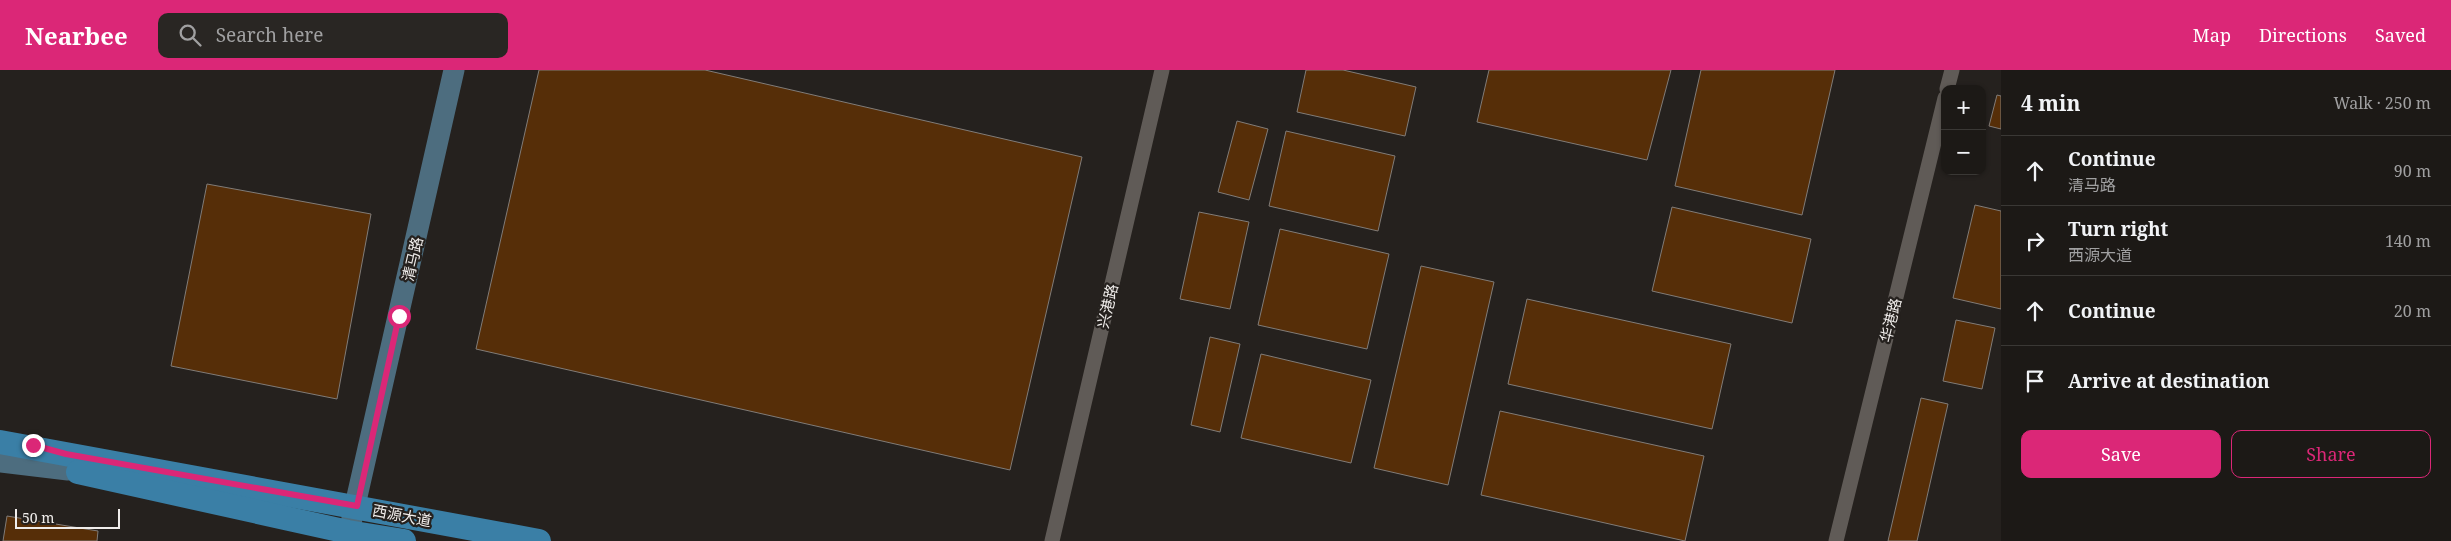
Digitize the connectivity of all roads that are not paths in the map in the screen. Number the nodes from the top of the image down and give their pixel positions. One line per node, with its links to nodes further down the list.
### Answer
1 (454, 70): 11 (street, 清马路)
2 (1162, 70): 15 (street, 兴港路)
3 (1952, 70): 4 (street)
4 (1948, 85)
5 (1941, 114): 16 (street, 华港路)
6 (0, 435): 10 (street)
7 (0, 442): 10 (main road, 西源大道)
8 (0, 458): 10 (main road, 西源大道)
9 (0, 462): 10 (street)
10 (67, 462): 11 (main road, 西源大道); 12 (main road, 西源大道)
11 (357, 506): 12 (street, 清马路); 14 (main road, 西源大道)
12 (351, 537): 13 (main road, 西源大道)
13 (404, 541)
14 (539, 541)
15 (1052, 541)
16 (1836, 541)

